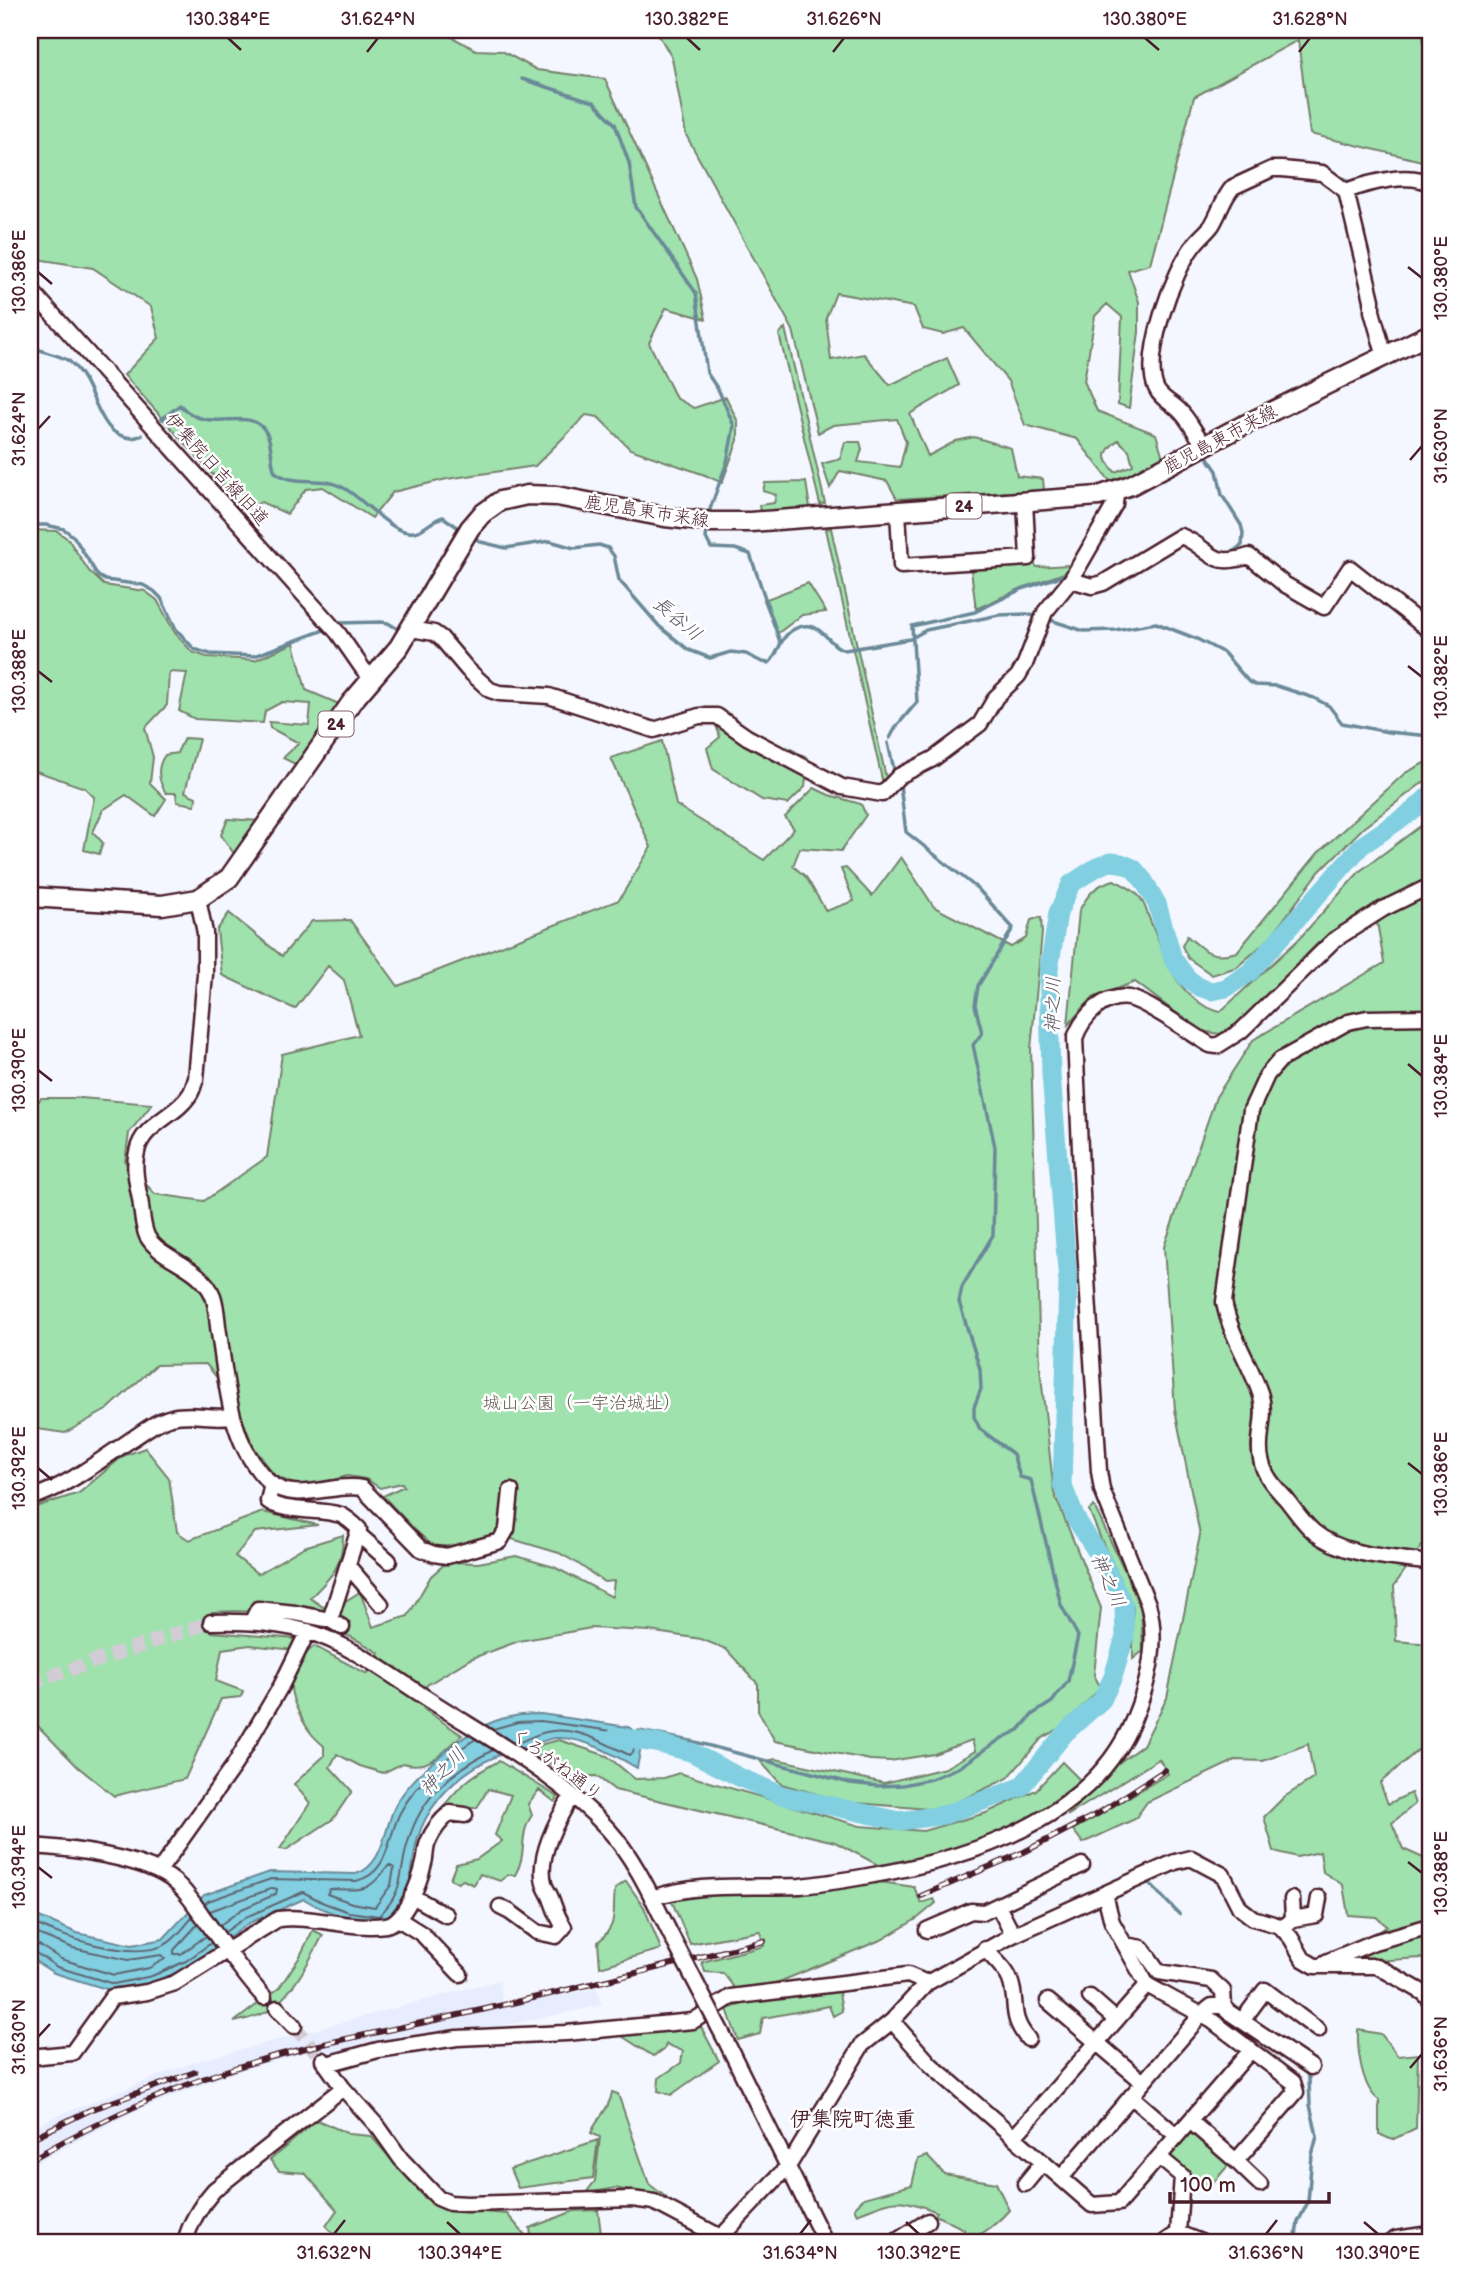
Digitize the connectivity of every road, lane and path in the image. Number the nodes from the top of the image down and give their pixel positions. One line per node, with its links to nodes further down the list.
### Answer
1 (1430, 184): 2 (street)
2 (1346, 191): 5 (street); 6 (street)
3 (30, 289): 13 (street, 伊集院日吉線旧道)
4 (1430, 334): 5 (main road, 鹿児島東市来線 / 24)
5 (1385, 357): 6 (main road, 鹿児島東市来線 / 24)
6 (1205, 445): 7 (main road, 鹿児島東市来線 / 24)
7 (1115, 492): 8 (main road, 鹿児島東市来線 / 24); 10 (street)
8 (1025, 502): 9 (main road, 鹿児島東市来線 / 24); 9 (street)
9 (898, 511): 11 (main road, 鹿児島東市来線 / 24)
10 (1072, 580): 11 (street); 12 (street)
11 (411, 629): 13 (main road, 鹿児島東市来線 / 24)
12 (1430, 631)
13 (372, 678): 16 (main road, 鹿児島東市来線 / 24)
14 (1430, 886): 37 (street)
15 (30, 897): 16 (main road, 鹿児島東市来線 / 24)
16 (198, 899): 18 (street)
17 (1430, 1017): 24 (street)
18 (232, 1416): 19 (street); 21 (street)
19 (272, 1484): 20 (street); 22 (street)
20 (510, 1491)
21 (30, 1498)
22 (358, 1534): 23 (street); 25 (street)
23 (389, 1561)
24 (1430, 1563)
25 (348, 1566): 26 (street); 27 (street)
26 (382, 1604)
27 (253, 1621): 28 (street, くろがね通り); 29 (street, くろがね通り)
28 (211, 1622)
29 (308, 1631): 30 (street, くろがね通り); 34 (street)
30 (566, 1791): 37 (street, くろがね通り); 41 (street)
31 (465, 1815): 36 (street)
32 (30, 1846): 34 (street)
33 (1082, 1865): 40 (street)
34 (159, 1871): 49 (street)
35 (1105, 1894): 44 (street); 47 (street); 48 (street)
36 (412, 1896): 42 (street); 43 (street)
37 (652, 1898): 80 (street, くろがね通り, bridge)
38 (1319, 1898): 44 (street)
39 (1292, 1899): 44 (street)
40 (998, 1906): 46 (street); 47 (street)
41 (500, 1908)
42 (446, 1915)
43 (398, 1919): 49 (street); 52 (street)
44 (1288, 1924): 51 (street)
45 (1430, 1926): 51 (street)
46 (927, 1930)
47 (1013, 1935): 50 (street)
48 (1125, 1945): 54 (street); 60 (street)
49 (226, 1949): 55 (street); 69 (street)
50 (985, 1950): 53 (street); 66 (street)
51 (1315, 1966): 57 (street)
52 (460, 1974)
53 (927, 1983): 62 (street); 72 (street)
54 (1147, 1985): 60 (street); 61 (street)
55 (264, 1997)
56 (1090, 1997): 61 (street)
57 (1430, 2000)
58 (1048, 2001): 67 (street)
59 (277, 2008): 64 (street)
60 (1214, 2008): 63 (street); 68 (street); 71 (street)
61 (1116, 2020): 67 (street)
62 (892, 2021): 76 (street); 80 (street)
63 (1242, 2021): 65 (street); 70 (street)
64 (295, 2026)
65 (1318, 2031)
66 (1028, 2039)
67 (1097, 2043): 71 (street); 76 (street)
68 (1251, 2050): 74 (street); 78 (street)
69 (30, 2057)
70 (1311, 2067)
71 (1143, 2082): 73 (street)
72 (343, 2088): 87 (street); 88 (street)
73 (1131, 2096): 75 (street); 81 (street)
74 (1190, 2121): 75 (street); 78 (street)
75 (1177, 2136): 77 (street)
76 (1014, 2137): 79 (street)
77 (1159, 2157): 81 (street); 85 (street)
78 (1236, 2161): 82 (street)
79 (1043, 2162): 81 (street); 83 (street)
80 (789, 2165): 87 (street); 89 (street, くろがね通り)
81 (1061, 2178)
82 (1260, 2183)
83 (1025, 2184)
84 (928, 2221): 90 (street)
85 (1178, 2233): 91 (street); 92 (street)
86 (1430, 2234): 93 (street)
87 (726, 2240)
88 (185, 2242)
89 (825, 2242)
90 (895, 2242)
91 (1165, 2242)
92 (1201, 2242)
93 (1391, 2242)

